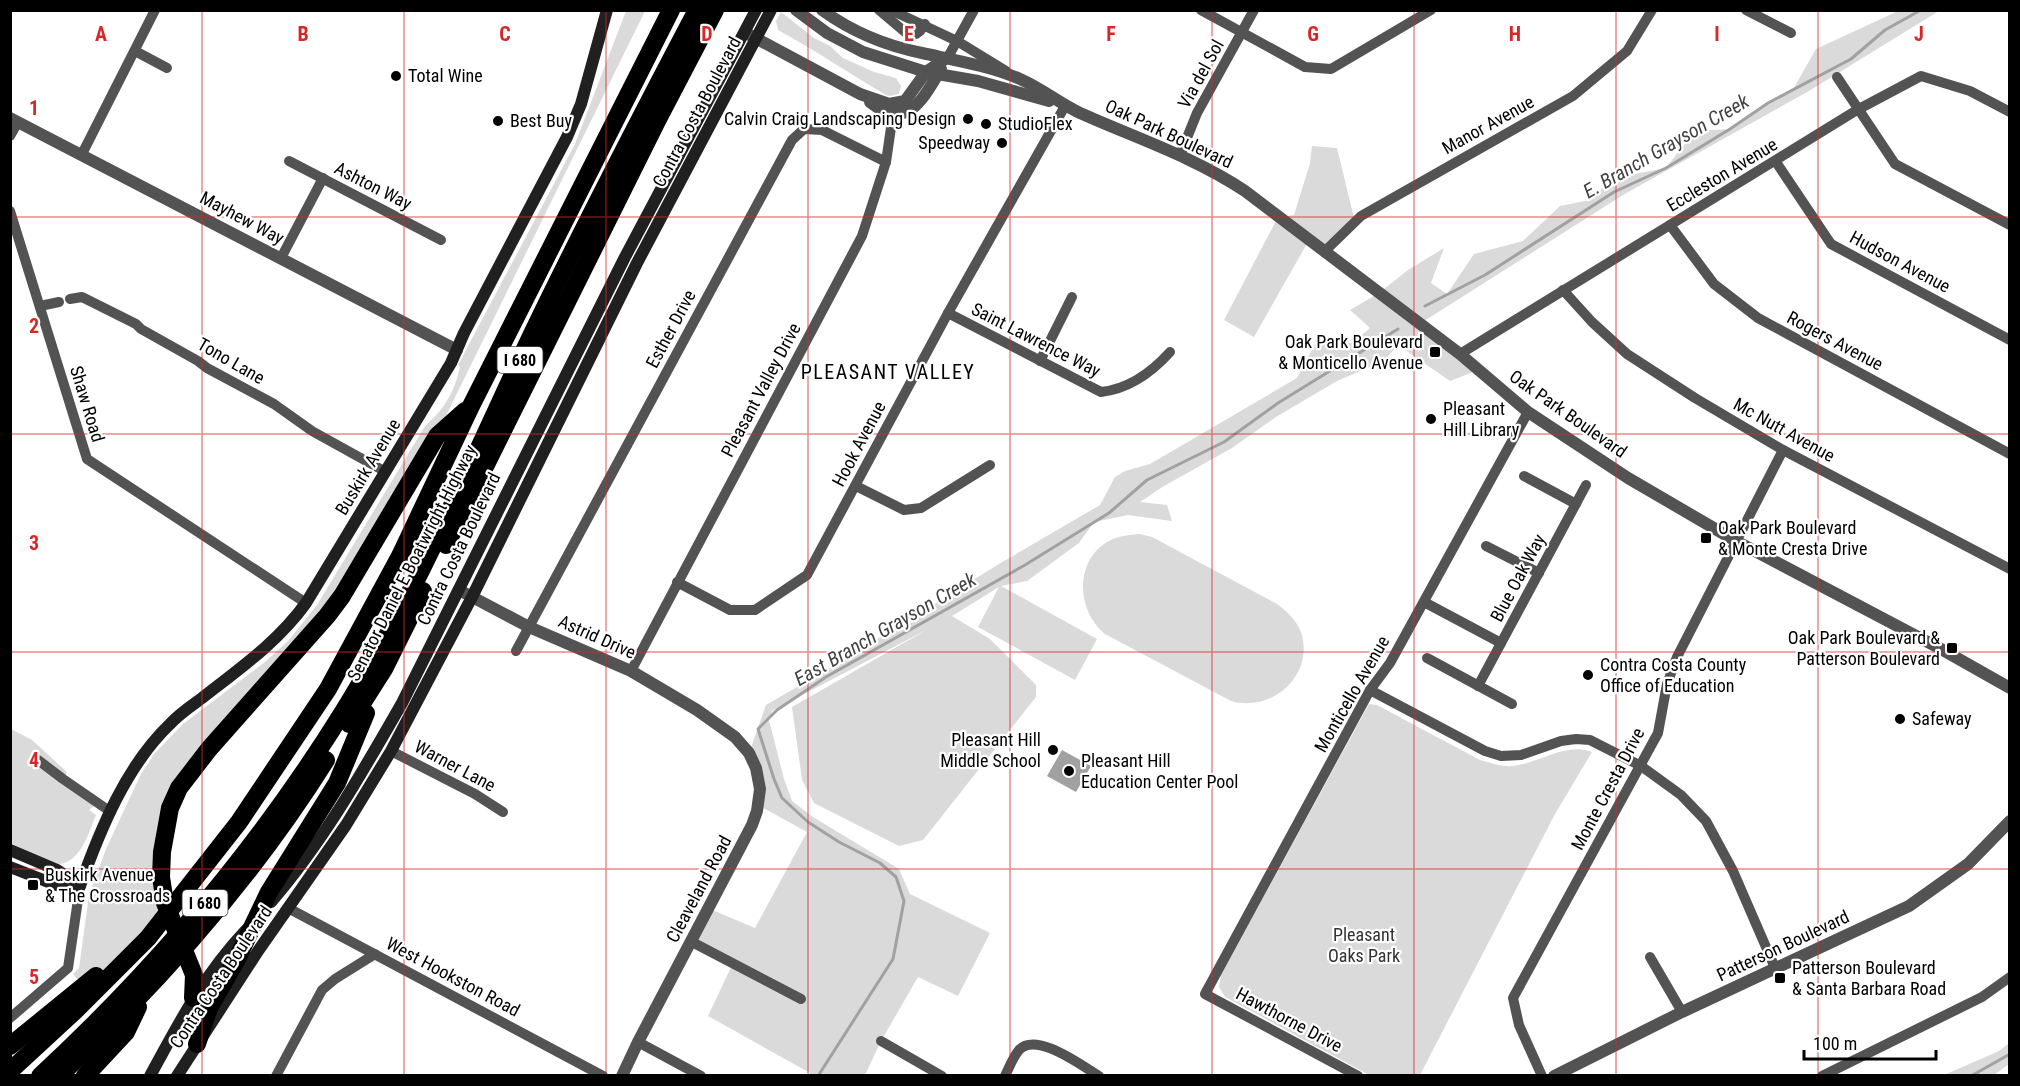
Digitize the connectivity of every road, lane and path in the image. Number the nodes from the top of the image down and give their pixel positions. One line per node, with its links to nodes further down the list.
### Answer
1 (155, 10): 26 (street)
2 (607, 10): 56 (main road, Buskirk Avenue)
3 (666, 10): 23 (highway)
4 (671, 10): 23 (highway, Senator Daniel E Boatwright Highway / I 680)
5 (697, 10): 117 (highway, I 680)
6 (715, 10): 83 (highway, Senator Daniel E Boatwright Highway / I 680)
7 (756, 10): 20 (main road, Contra Costa Boulevard)
8 (771, 10): 24 (main road, Contra Costa Boulevard)
9 (796, 10): 29 (street, Oak Park Boulevard)
10 (822, 10): 27 (street, Oak Park Boulevard)
11 (879, 10): 19 (street)
12 (891, 10): 19 (street, Oak Park Boulevard)
13 (974, 10): 25 (street)
14 (1201, 10): 21 (street)
15 (1254, 10): 21 (street, Via del Sol)
16 (1431, 10): 21 (street)
17 (1652, 10): 49 (street, Manor Avenue)
18 (1746, 10): 22 (street)
19 (925, 24): 25 (street, Oak Park Boulevard)
20 (744, 32): 24 (street); 75 (main road, Contra Costa Boulevard)
21 (1242, 33): 40 (street, Via del Sol)
22 (1791, 33)
23 (657, 38): 60 (highway, Senator Daniel E Boatwright Highway / I 680)
24 (756, 38): 32 (street); 76 (main road, Contra Costa Boulevard)
25 (957, 40): 27 (street); 31 (street, Oak Park Boulevard)
26 (135, 51): 28 (street); 39 (street)
27 (948, 57): 29 (street); 31 (street, Oak Park Boulevard)
28 (167, 68)
29 (932, 73): 32 (street); 33 (street, Oak Park Boulevard); 36 (street)
30 (1837, 77): 34 (street)
31 (1020, 79): 33 (street, Oak Park Boulevard)
32 (860, 94): 36 (street)
33 (1065, 106): 40 (street, Oak Park Boulevard); 54 (street, Hook Avenue)
34 (1857, 110): 35 (street, Eccleston Avenue); 43 (street, Eccleston Avenue); 47 (street)
35 (2010, 112)
36 (893, 114): 42 (street, Pleasant Valley Drive)
37 (14, 120): 38 (street); 39 (street, Mayhew Way)
38 (10, 136)
39 (82, 154): 50 (street, Mayhew Way)
40 (1180, 155): 49 (street, Oak Park Boulevard)
41 (289, 161): 44 (street, Ashton Way)
42 (886, 162): 74 (street, Pleasant Valley Drive); 79 (street, Esther Drive)
43 (1776, 162): 46 (street, Eccleston Avenue); 55 (street, Hudson Avenue)
44 (323, 178): 48 (street, Ashton Way); 50 (street)
45 (10, 211): 53 (street, Shaw Road)
46 (1671, 225): 51 (street, Eccleston Avenue); 63 (street, Rogers Avenue)
47 (2010, 225)
48 (441, 240)
49 (1325, 251): 58 (street, Oak Park Boulevard)
50 (281, 258): 56 (street, Mayhew Way)
51 (1563, 290): 58 (street, Eccleston Avenue); 62 (street, Mc Nutt Avenue)
52 (1072, 297): 59 (street)
53 (40, 306): 65 (street, Tono Lane); 78 (street, Shaw Road)
54 (948, 313): 59 (street, Saint Lawrence Way); 68 (street, Hook Avenue)
55 (2010, 340)
56 (457, 350): 65 (main road, Buskirk Avenue)
57 (1170, 352): 59 (street, Saint Lawrence Way)
58 (1460, 354): 61 (street, Oak Park Boulevard)
59 (1040, 361)
60 (471, 406): 100 (highway, Senator Daniel E Boatwright Highway / I 680); 108 (highway)
61 (1528, 412): 70 (street, Oak Park Boulevard); 77 (street, Monticello Avenue)
62 (1783, 450): 70 (street, Monte Cresta Drive); 72 (street, Mc Nutt Avenue)
63 (2010, 454)
64 (990, 465): 68 (street)
65 (386, 472): 78 (main road, Buskirk Avenue)
66 (1524, 476): 69 (street)
67 (1586, 485): 69 (street, Blue Oak Way)
68 (856, 486): 74 (street, Hook Avenue)
69 (1576, 504): 73 (street, Blue Oak Way)
70 (1736, 541): 86 (street, Oak Park Boulevard); 92 (street, Monte Cresta Drive)
71 (1486, 546): 73 (street)
72 (2010, 569)
73 (1539, 573): 80 (street, Blue Oak Way)
74 (677, 582): 84 (street, Pleasant Valley Drive)
75 (459, 590): 76 (street, Astrid Drive); 108 (main road, Contra Costa Boulevard)
76 (472, 597): 79 (street, Astrid Drive); 90 (main road, Contra Costa Boulevard)
77 (1424, 602): 80 (street); 87 (street, Monticello Avenue)
78 (306, 603): 93 (main road, Buskirk Avenue)
79 (529, 627): 81 (street, Esther Drive); 84 (street, Astrid Drive)
80 (1501, 643): 85 (street, Blue Oak Way)
81 (516, 651)
82 (1427, 658): 85 (street)
83 (384, 669): 106 (highway, Senator Daniel E Boatwright Highway / I 680); 114 (highway)
84 (631, 671): 89 (street, Astrid Drive)
85 (1478, 686): 88 (street)
86 (2010, 688)
87 (1370, 690): 92 (street); 107 (street, Monticello Avenue)
88 (1512, 704)
89 (716, 723): 101 (street, Cleaveland Road)
90 (391, 751): 94 (street, Warner Lane); 99 (main road, Contra Costa Boulevard)
91 (38, 760): 93 (street)
92 (1641, 766): 104 (street); 130 (street, Monte Cresta Drive)
93 (111, 812): 98 (main road, Buskirk Avenue)
94 (503, 812)
95 (2010, 821): 104 (street, Patterson Boulevard)
96 (10, 850): 98 (main road)
97 (10, 867): 98 (main road)
98 (80, 886): 111 (street)
99 (288, 908): 102 (street, West Hookston Road); 114 (main road, Contra Costa Boulevard)
100 (148, 938): 115 (highway); 116 (highway, Senator Daniel E Boatwright Highway / I 680)
101 (692, 942): 109 (street); 113 (street, Cleaveland Road)
102 (375, 954): 122 (street); 123 (street, West Hookston Road)
103 (1650, 957): 110 (street)
104 (1776, 969): 110 (street, Patterson Boulevard)
105 (2010, 977): 132 (street)
106 (145, 992): 118 (highway, Senator Daniel E Boatwright Highway / I 680); 119 (highway)
107 (1205, 994): 129 (street, Hawthorne Drive)
108 (193, 998): 120 (main road, Contra Costa Boulevard)
109 (801, 999)
110 (1682, 1012): 131 (street, Patterson Boulevard)
111 (10, 1018)
112 (881, 1041): 126 (street)
113 (638, 1042): 124 (street, Cleaveland Road); 125 (street)
114 (197, 1044): 121 (main road, Contra Costa Boulevard)
115 (10, 1046)
116 (10, 1071)
117 (40, 1076)
118 (59, 1076)
119 (85, 1076)
120 (150, 1076)
121 (177, 1076)
122 (276, 1076)
123 (603, 1076)
124 (622, 1076)
125 (701, 1076)
126 (942, 1076)
127 (1005, 1076): 128 (street)
128 (1100, 1076)
129 (1358, 1076)
130 (1542, 1076)
131 (1554, 1076)
132 (1822, 1076)

